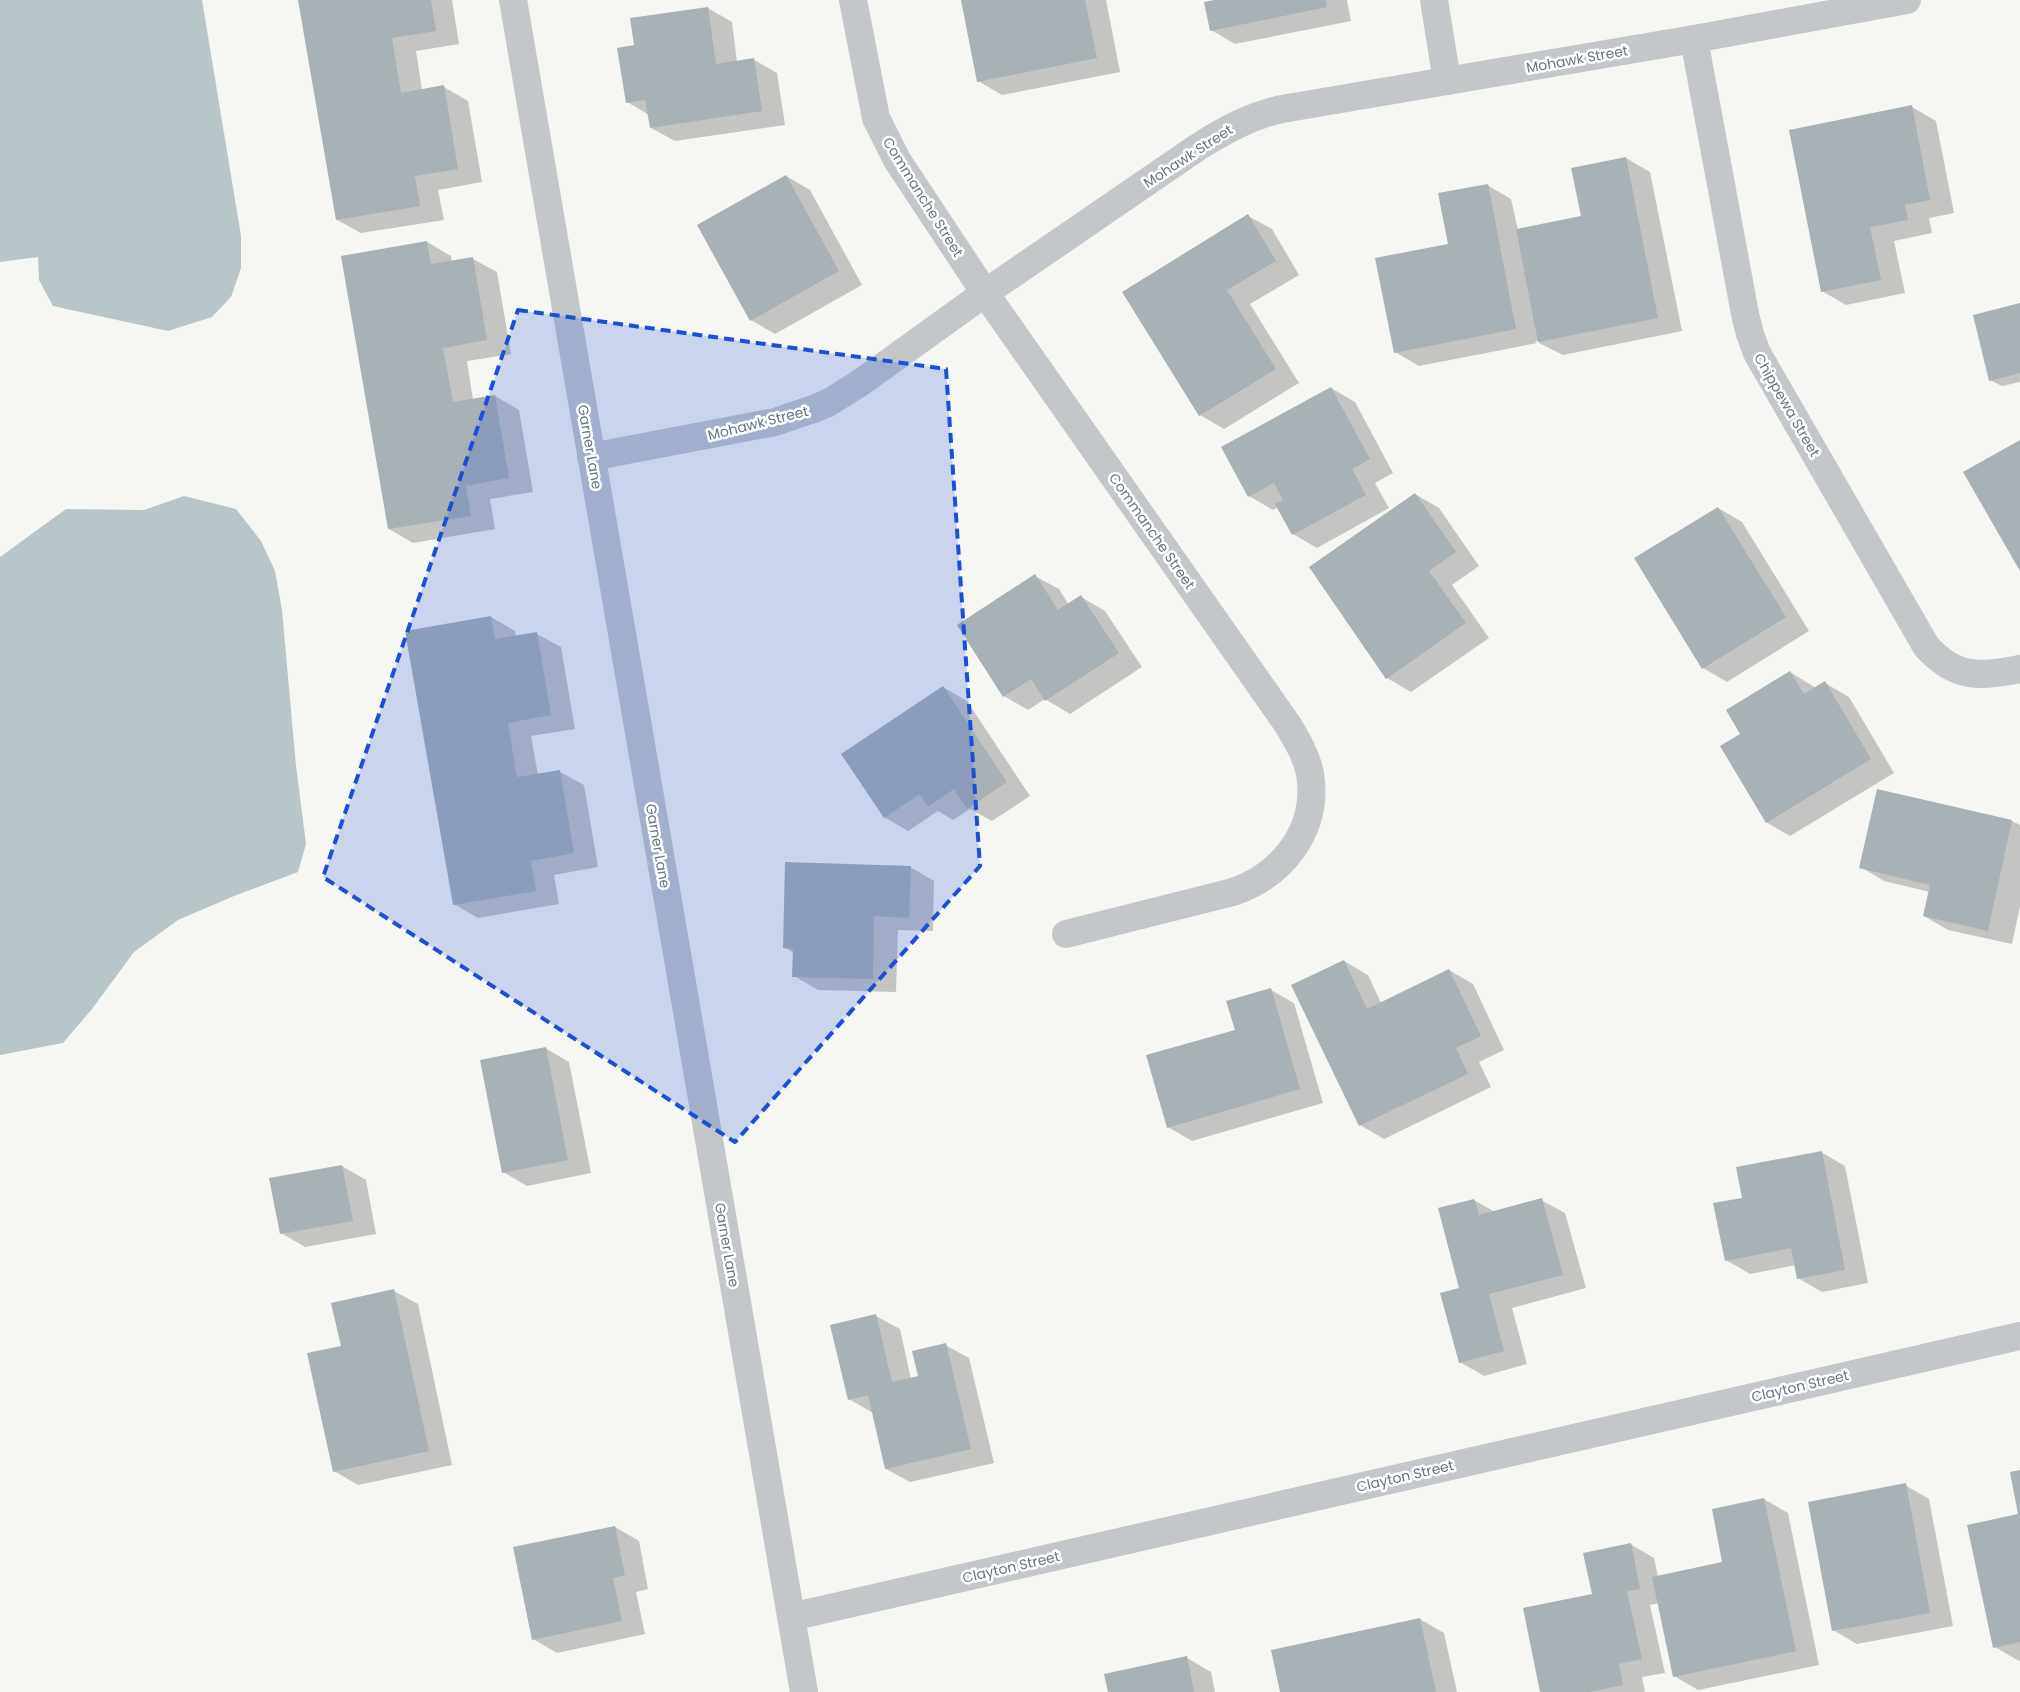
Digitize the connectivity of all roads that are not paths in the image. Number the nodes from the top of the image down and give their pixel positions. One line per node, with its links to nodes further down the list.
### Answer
1 (513, 0): 8 (street, Garner Lane)
2 (853, 0): 7 (street, Commanche Street)
3 (1434, 0): 6 (street)
4 (1907, 0): 5 (street, Mohawk Street)
5 (1694, 38): 6 (street, Mohawk Street); 9 (street, Chippewa Street)
6 (1447, 81): 7 (street, Mohawk Street)
7 (985, 293): 8 (street, Mohawk Street); 10 (street, Commanche Street)
8 (592, 457): 12 (street, Garner Lane)
9 (2020, 669)
10 (1066, 934)
11 (2020, 1336): 12 (street, Clayton Street)
12 (791, 1617): 13 (street, Garner Lane)
13 (804, 1692)

